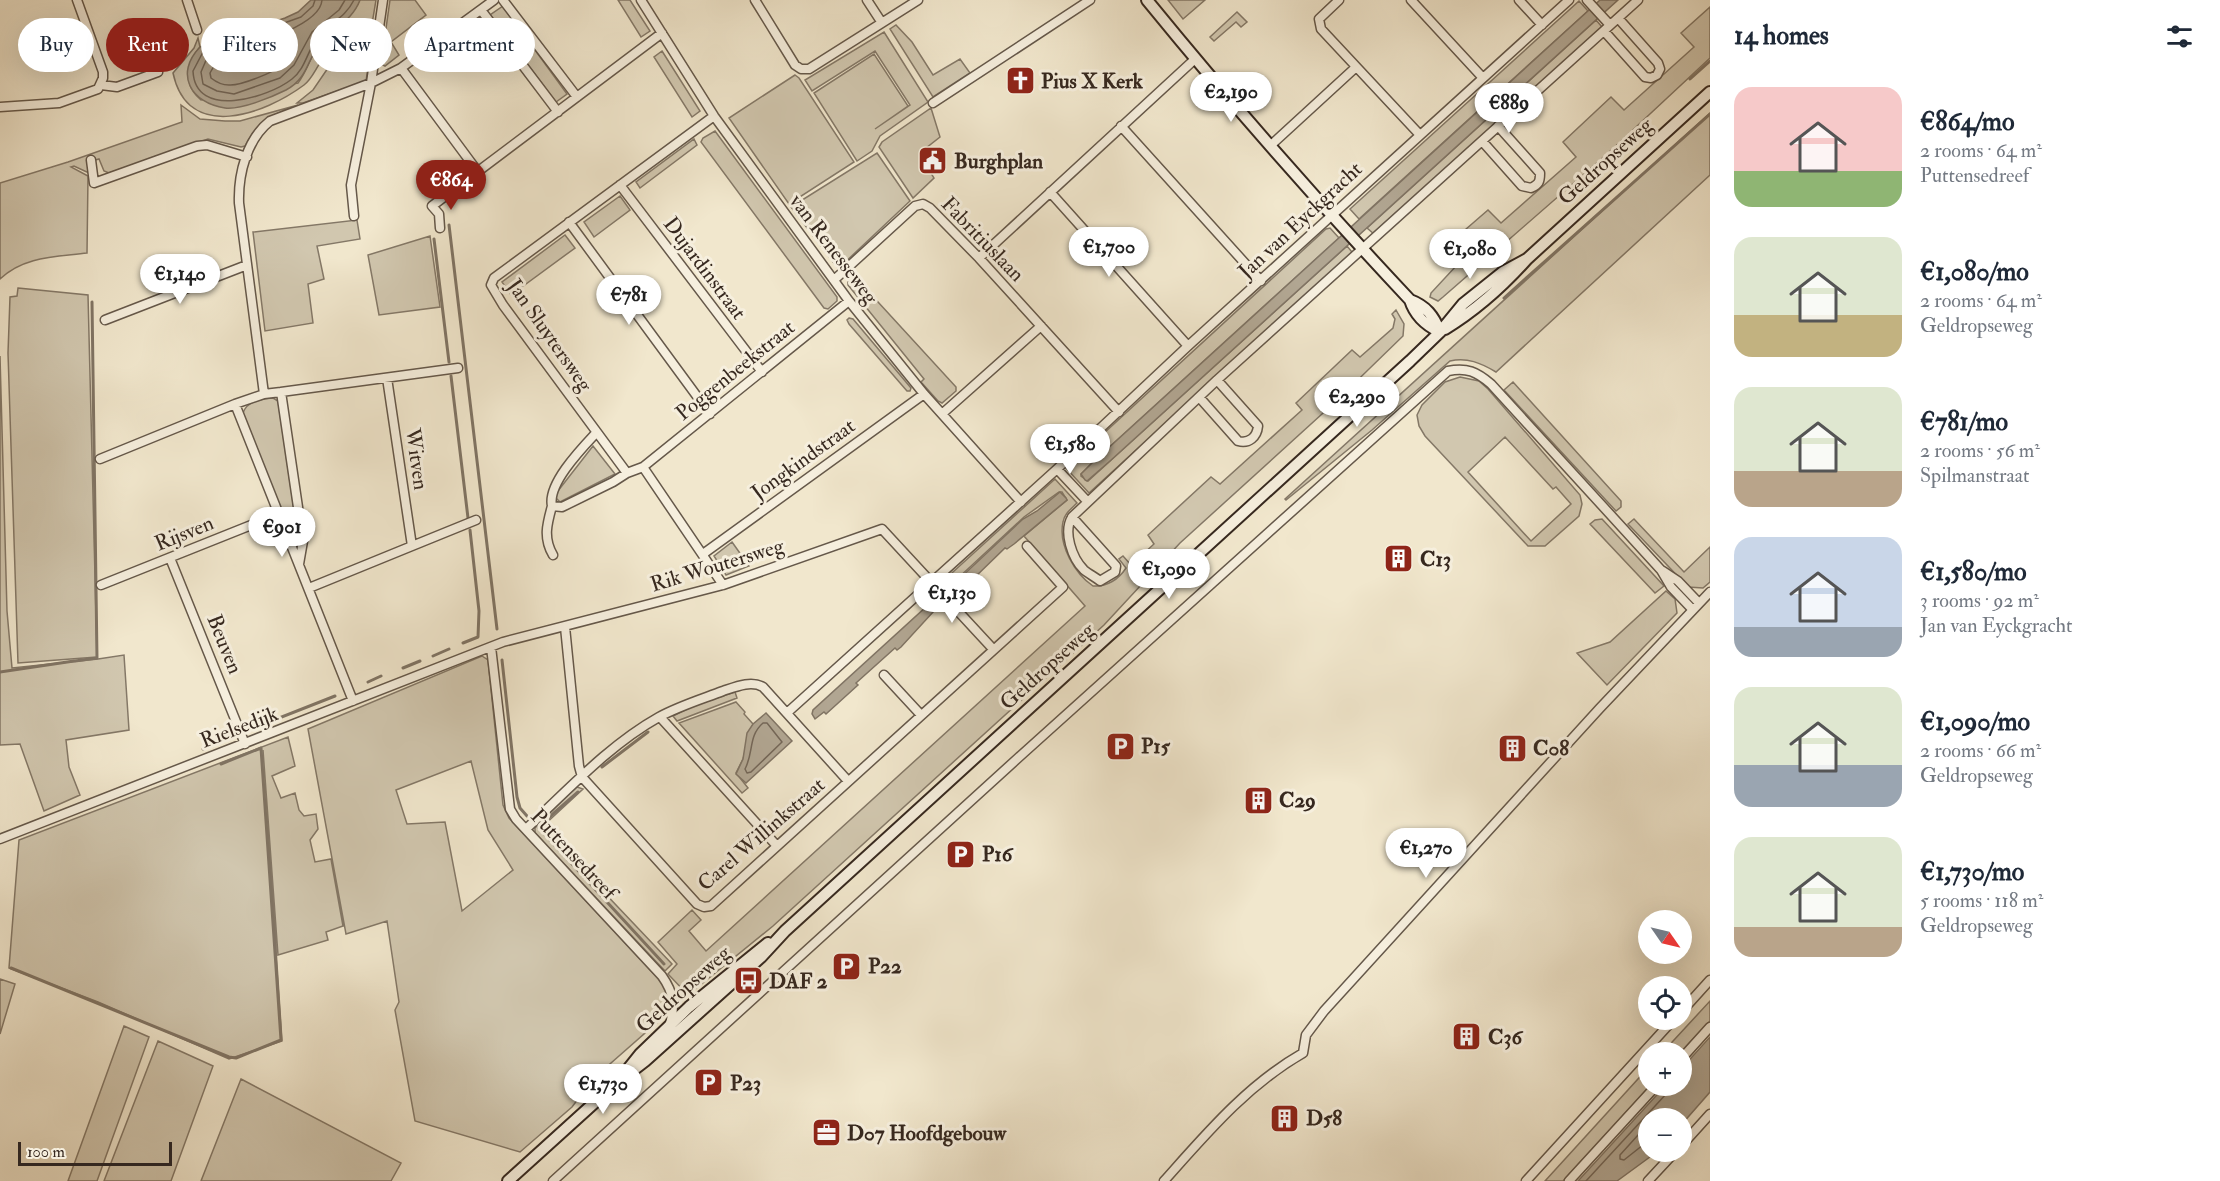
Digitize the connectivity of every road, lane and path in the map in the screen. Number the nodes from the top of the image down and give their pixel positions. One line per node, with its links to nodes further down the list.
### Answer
1 (77, 0): 31 (street)
2 (187, 0): 23 (street)
3 (383, 0): 30 (street)
4 (494, 0): 18 (street)
5 (503, 0): 33 (street)
6 (641, 0): 24 (street, van Renesseweg)
7 (755, 0): 20 (street)
8 (867, 0): 20 (street)
9 (918, 0): 20 (street)
10 (1090, 0): 34 (street)
11 (1147, 0): 25 (main road)
12 (1339, 0): 27 (street)
13 (1411, 0): 29 (street)
14 (1520, 0): 21 (street)
15 (1569, 0): 21 (street, Jan van Eyckgracht)
16 (1587, 0): 22 (street)
17 (1638, 0): 19 (street)
18 (481, 10): 26 (street); 36 (street)
19 (1618, 18): 22 (street); 22 (street)
20 (882, 23)
21 (1542, 25): 29 (street, Jan van Eyckgracht)
22 (1607, 26): 39 (street)
23 (197, 30)
24 (662, 33): 33 (street); 37 (street, van Renesseweg)
25 (1195, 59): 38 (street); 42 (main road)
26 (401, 68): 30 (street); 45 (street)
27 (1355, 68): 40 (street); 42 (street)
28 (158, 72): 31 (street)
29 (1483, 78): 40 (street, Jan van Eyckgracht)
30 (371, 83): 43 (street); 49 (street)
31 (101, 85): 35 (street)
32 (1710, 92): 60 (main road, Geldropseweg)
33 (577, 97): 36 (street)
34 (933, 103)
35 (0, 107)
36 (558, 112): 45 (street)
37 (714, 116): 46 (street, Jan Sluytersweg); 55 (street, van Renesseweg)
38 (1121, 126): 47 (street); 56 (street)
39 (1498, 126): 41 (street); 41 (street)
40 (1420, 135): 48 (street, Jan van Eyckgracht)
41 (1482, 141): 52 (street)
42 (1270, 146): 48 (main road)
43 (247, 157): 44 (street); 54 (street)
44 (91, 160)
45 (478, 172): 51 (street)
46 (620, 185): 50 (street, Jan Sluytersweg); 63 (street, Dujardinstraat)
47 (1050, 192): 53 (street); 61 (street)
48 (1332, 215): 52 (main road); 56 (street, Jan van Eyckgracht)
49 (354, 216)
50 (569, 222): 73 (street); 74 (street, Jan Sluytersweg)
51 (440, 228)
52 (1360, 245): 60 (main road); 65 (street)
53 (979, 258): 55 (street, Fabritiuslaan); 59 (street, Fabritiuslaan)
54 (247, 265): 58 (street); 67 (street)
55 (834, 280): 57 (street, van Renesseweg)
56 (1261, 281): 61 (street, Jan van Eyckgracht)
57 (849, 301): 63 (street, Poggenbeekstraat); 68 (street, van Renesseweg)
58 (105, 320)
59 (1041, 326): 71 (street, Fabritiuslaan); 72 (street)
60 (1440, 332): 113 (main road, Geldropseweg)
61 (1188, 346): 71 (street, Jan van Eyckgracht)
62 (458, 368): 64 (street)
63 (762, 372): 73 (street, Poggenbeekstraat)
64 (387, 378): 66 (street); 85 (street, Witven)
65 (1217, 380): 69 (street); 69 (street)
66 (281, 392): 67 (street); 90 (street)
67 (264, 394): 70 (street)
68 (924, 394): 72 (street, van Renesseweg); 87 (street, Jongkindstraat)
69 (1199, 397): 79 (street)
70 (235, 404): 75 (street); 82 (street)
71 (1119, 412): 77 (street, Jan van Eyckgracht)
72 (943, 413): 80 (street, van Renesseweg)
73 (710, 414): 76 (street, Poggenbeekstraat)
74 (596, 433): 78 (street, Jan Sluytersweg); 81 (street)
75 (100, 459)
76 (644, 467): 78 (street); 87 (street)
77 (1057, 469): 79 (street); 80 (street, Jan van Eyckgracht)
78 (627, 473): 81 (street)
79 (1087, 501): 83 (street)
80 (1021, 502): 92 (street, Jan van Eyckgracht)
81 (552, 506): 88 (street)
82 (279, 514): 89 (street, Rijsven); 90 (street)
83 (1072, 517): 83 (street)
84 (476, 520): 85 (street)
85 (412, 546): 95 (street)
86 (1027, 546): 101 (street, Carel Willinkstraat)
87 (703, 554): 94 (street)
88 (553, 555)
89 (170, 558): 93 (street, Rijsven); 107 (street, Beuven)
90 (299, 564): 95 (street)
91 (1661, 570): 97 (street); 98 (street); 126 (street)
92 (931, 581): 94 (street, Rik Woutersweg); 101 (street); 104 (street, Jan van Eyckgracht)
93 (101, 585)
94 (723, 585): 99 (street, Rik Woutersweg)
95 (309, 588): 103 (street)
96 (1710, 592): 97 (street)
97 (1700, 603): 98 (street)
98 (1692, 609): 127 (street)
99 (565, 627): 100 (street, Rik Woutersweg); 108 (street)
100 (491, 647): 103 (street, Rielsedijk); 110 (street, Puttensedreef)
101 (993, 649): 105 (street, Carel Willinkstraat)
102 (884, 675): 105 (street)
103 (353, 701): 107 (street, Rielsedijk)
104 (788, 712): 106 (street); 109 (street)
105 (921, 715): 109 (street, Carel Willinkstraat)
106 (660, 717): 108 (street); 112 (street)
107 (245, 744): 111 (street, Rielsedijk)
108 (582, 777): 110 (street); 112 (street, Carel Willinkstraat)
109 (848, 781): 112 (street, Carel Willinkstraat)
110 (526, 829): 116 (street, Puttensedreef)
111 (0, 839)
112 (777, 846)
113 (785, 931): 116 (main road, Geldropseweg); 120 (main road, Geldropseweg)
114 (1710, 980): 115 (street)
115 (1692, 1000)
116 (669, 1026): 120 (main road, Geldropseweg)
117 (1710, 1027): 119 (street)
118 (1664, 1030): 128 (street)
119 (1692, 1047)
120 (614, 1085): 125 (main road, Geldropseweg)
121 (1647, 1096): 129 (street)
122 (1710, 1114): 123 (street)
123 (1692, 1133)
124 (1666, 1162): 130 (street)
125 (508, 1181)
126 (553, 1181)
127 (1164, 1181)
128 (1526, 1181)
129 (1569, 1181)
130 (1648, 1181)

